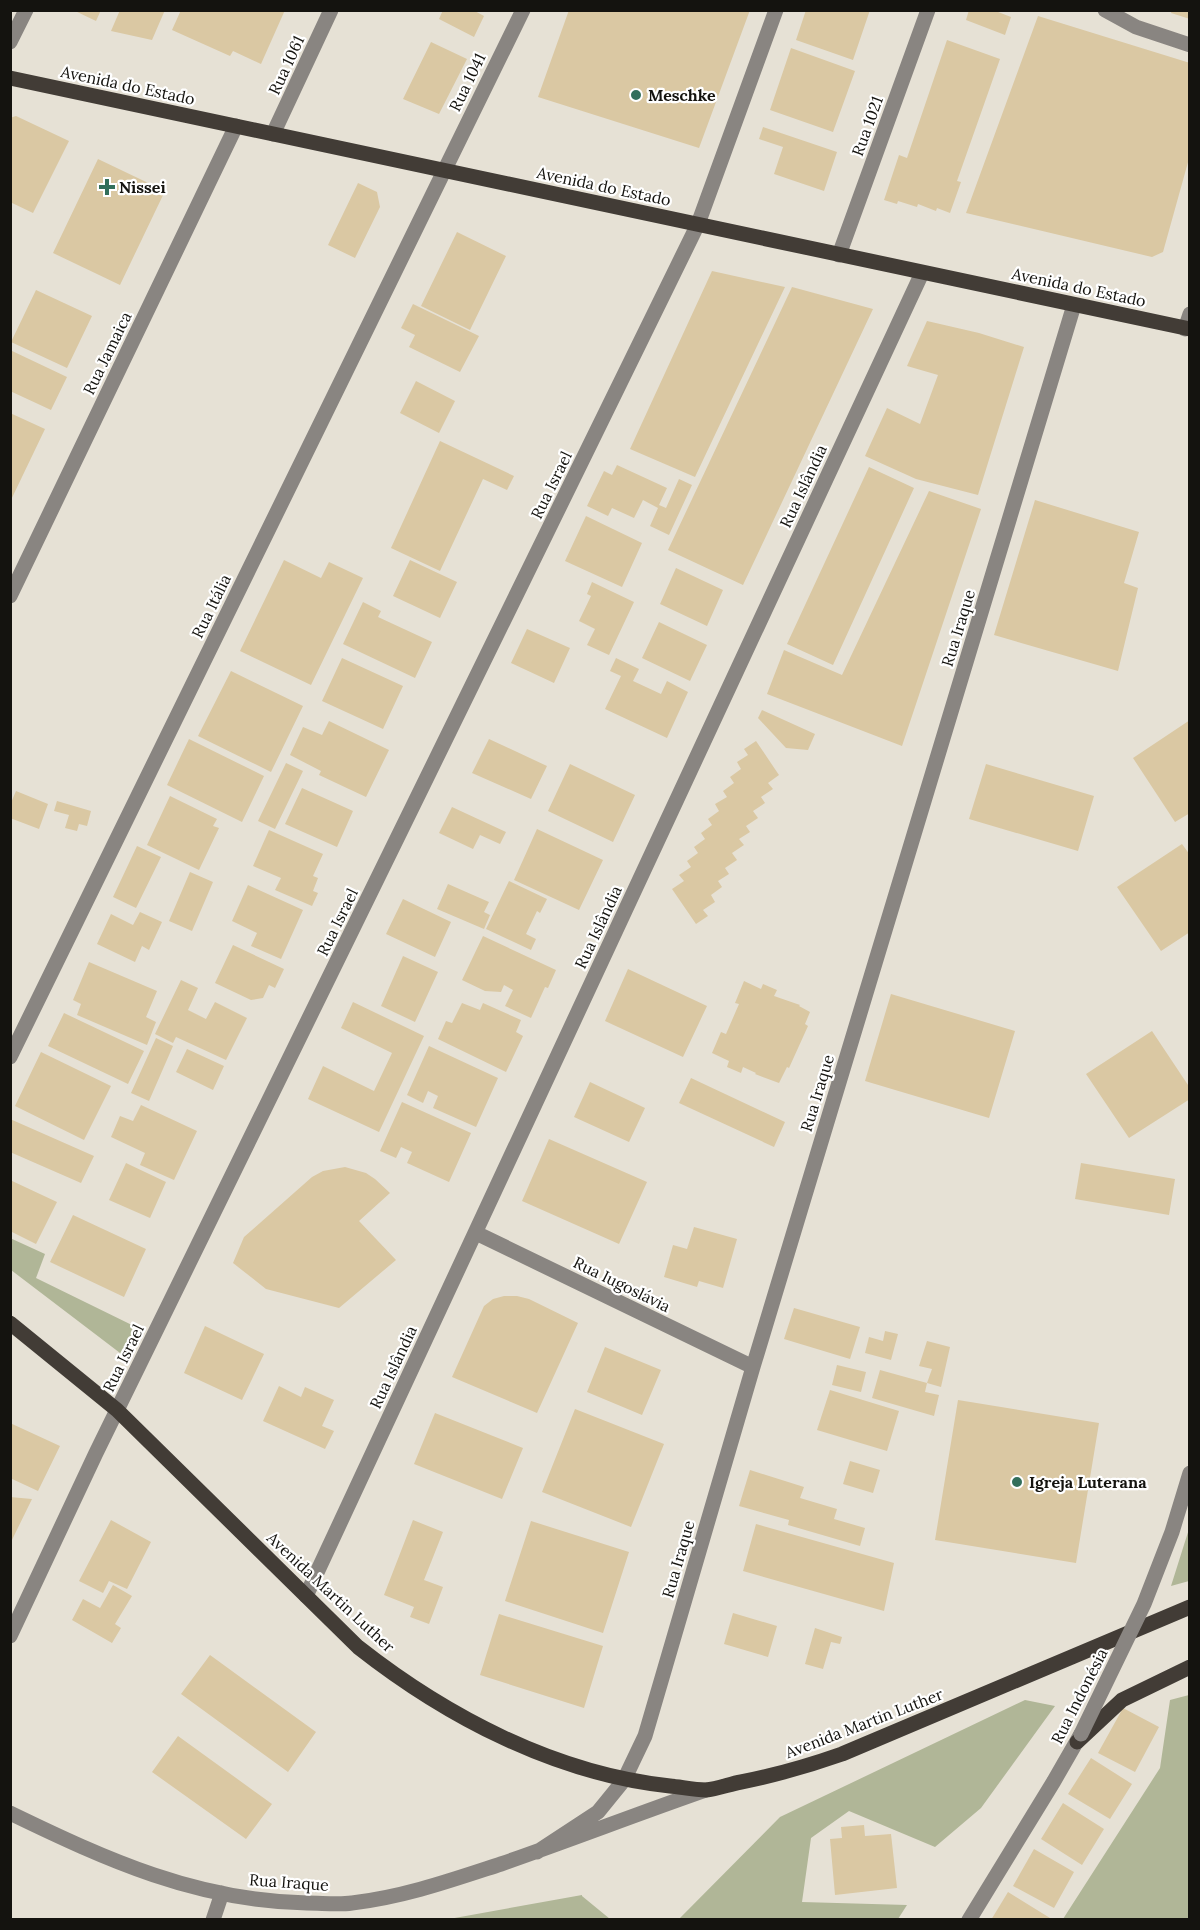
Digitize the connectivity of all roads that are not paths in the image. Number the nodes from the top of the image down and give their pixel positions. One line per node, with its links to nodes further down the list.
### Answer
1 (26, 10): 7 (street)
2 (331, 10): 11 (street, Rua 1061)
3 (523, 10): 12 (street, Rua 1041)
4 (776, 10): 13 (street, Rua Israel)
5 (928, 10): 14 (street, Rua 1021)
6 (1105, 10): 8 (street)
7 (10, 42)
8 (1190, 45)
9 (10, 78): 10 (main road, Avenida do Estado)
10 (236, 126): 11 (main road, Avenida do Estado); 18 (street, Rua Jamaica)
11 (273, 134): 12 (main road, Avenida do Estado)
12 (444, 170): 13 (main road, Avenida do Estado); 19 (street, Rua Itália)
13 (698, 224): 14 (main road, Avenida do Estado); 23 (street, Rua Israel)
14 (839, 255): 15 (main road, Avenida do Estado)
15 (922, 273): 16 (main road, Avenida do Estado); 20 (street, Rua Islândia)
16 (1074, 305): 17 (main road, Avenida do Estado); 22 (street, Rua Iraque)
17 (1188, 324)
18 (10, 596)
19 (10, 1057)
20 (476, 1233): 22 (street, Rua Iugoslávia); 25 (street, Rua Islândia)
21 (10, 1323): 23 (main road, Avenida Martin Luther)
22 (753, 1367): 30 (street, Rua Iraque)
23 (117, 1410): 25 (main road, Avenida Martin Luther); 27 (street, Rua Israel)
24 (1190, 1473): 29 (street, Rua Indonésia, bridge)
25 (306, 1596): 30 (main road, Avenida Martin Luther)
26 (1190, 1607): 31 (main road, Avenida Martin Luther)
27 (10, 1636)
28 (1190, 1667): 29 (main road)
29 (1079, 1738): 36 (street, Rua Indonésia)
30 (624, 1780): 31 (main road, Avenida Martin Luther); 33 (street, Rua Iraque)
31 (706, 1790): 33 (street, Rua Iraque)
32 (10, 1813): 34 (street, Rua Iraque)
33 (537, 1852): 34 (street, Rua Iraque)
34 (222, 1893): 35 (street)
35 (213, 1920)
36 (969, 1920)

